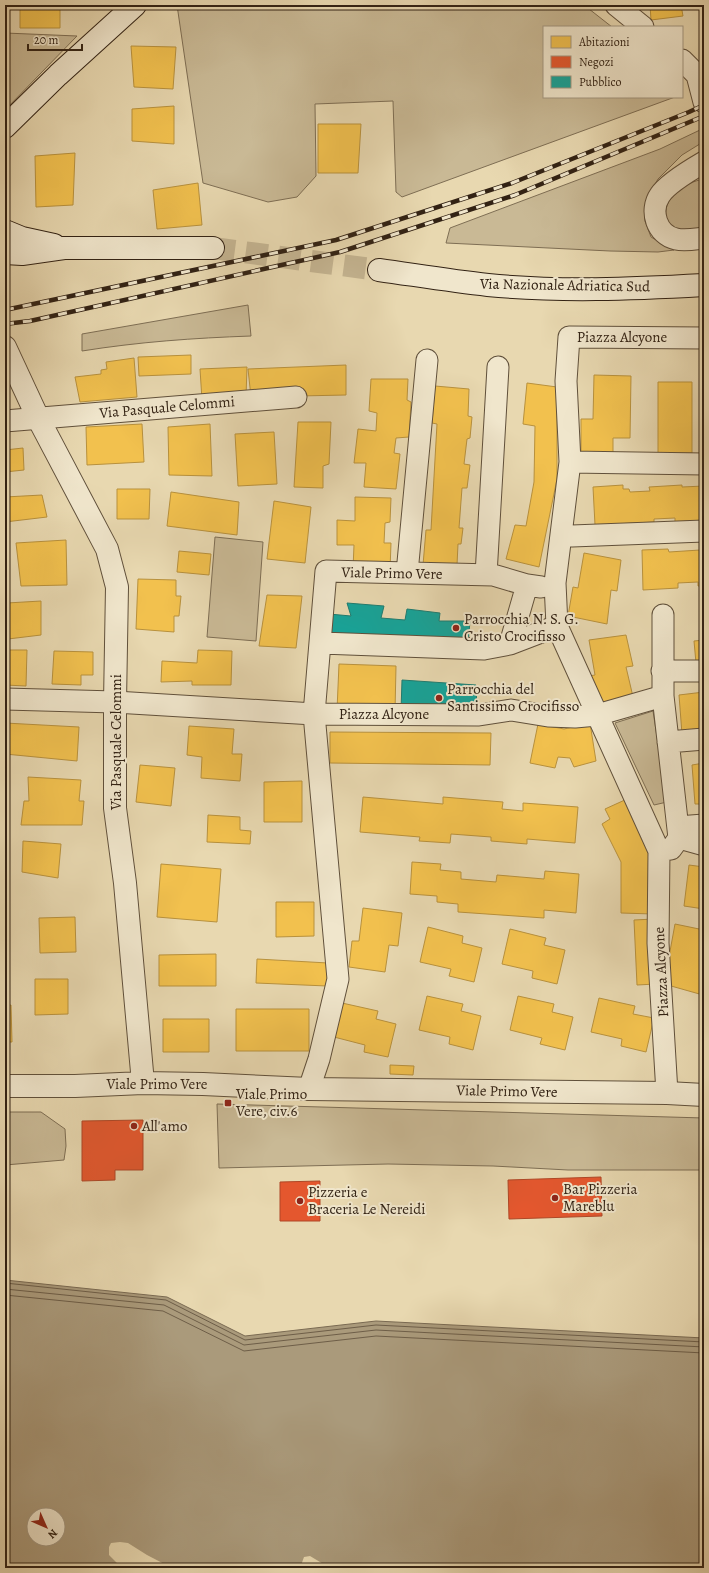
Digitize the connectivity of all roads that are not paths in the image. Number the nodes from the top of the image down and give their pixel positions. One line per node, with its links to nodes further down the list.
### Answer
1 (135, 5): 7 (street)
2 (616, 5): 3 (street)
3 (642, 26)
4 (683, 60): 5 (street)
5 (701, 68): 6 (street)
6 (704, 102)
7 (27, 106): 8 (street); 9 (street)
8 (5, 127)
9 (5, 136)
10 (704, 162): 12 (street)
11 (5, 231): 14 (street)
12 (704, 238)
13 (213, 248): 14 (street)
14 (54, 250): 15 (street); 16 (street)
15 (5, 253)
16 (5, 265)
17 (379, 270): 18 (street, Via Nazionale Adriatica Sud)
18 (704, 286)
19 (704, 338): 26 (street, Piazza Alcyone)
20 (5, 347): 24 (street, Via Pasquale Celommi)
21 (427, 360): 30 (street)
22 (498, 367): 31 (street)
23 (296, 397): 24 (street, Via Pasquale Celommi)
24 (38, 418): 25 (street); 42 (street, Via Pasquale Celommi)
25 (5, 421)
26 (570, 462): 27 (street); 29 (street, Piazza Alcyone)
27 (704, 464)
28 (704, 531): 29 (street)
29 (562, 535): 32 (street, Piazza Alcyone)
30 (407, 573): 31 (street, Viale Primo Vere); 36 (street, Viale Primo Vere)
31 (486, 575): 33 (street, Viale Primo Vere)
32 (555, 583): 33 (street); 35 (street, Piazza Alcyone)
33 (527, 585): 37 (street)
34 (662, 615): 38 (street)
35 (557, 626): 37 (street); 44 (street, Piazza Alcyone)
36 (321, 644): 37 (street); 43 (street, Viale Primo Vere)
37 (510, 644)
38 (662, 671): 39 (street); 40 (street)
39 (704, 671)
40 (663, 696): 44 (street, Piazza Alcyone); 46 (street)
41 (5, 699): 42 (street, Piazza Alcyone)
42 (115, 702): 43 (street, Piazza Alcyone); 51 (street, Via Pasquale Celommi)
43 (314, 714): 44 (street, Piazza Alcyone); 53 (street)
44 (597, 715): 50 (street, Piazza Alcyone)
45 (704, 739): 46 (street)
46 (668, 742): 48 (street)
47 (704, 825): 48 (street)
48 (678, 833): 49 (street); 50 (street)
49 (704, 846)
50 (659, 852): 54 (street, Piazza Alcyone)
51 (143, 1083): 52 (street, Viale Primo Vere); 53 (street, Viale Primo Vere)
52 (5, 1086)
53 (309, 1089): 54 (street, Viale Primo Vere)
54 (667, 1093): 55 (street, Viale Primo Vere)
55 (704, 1095)

